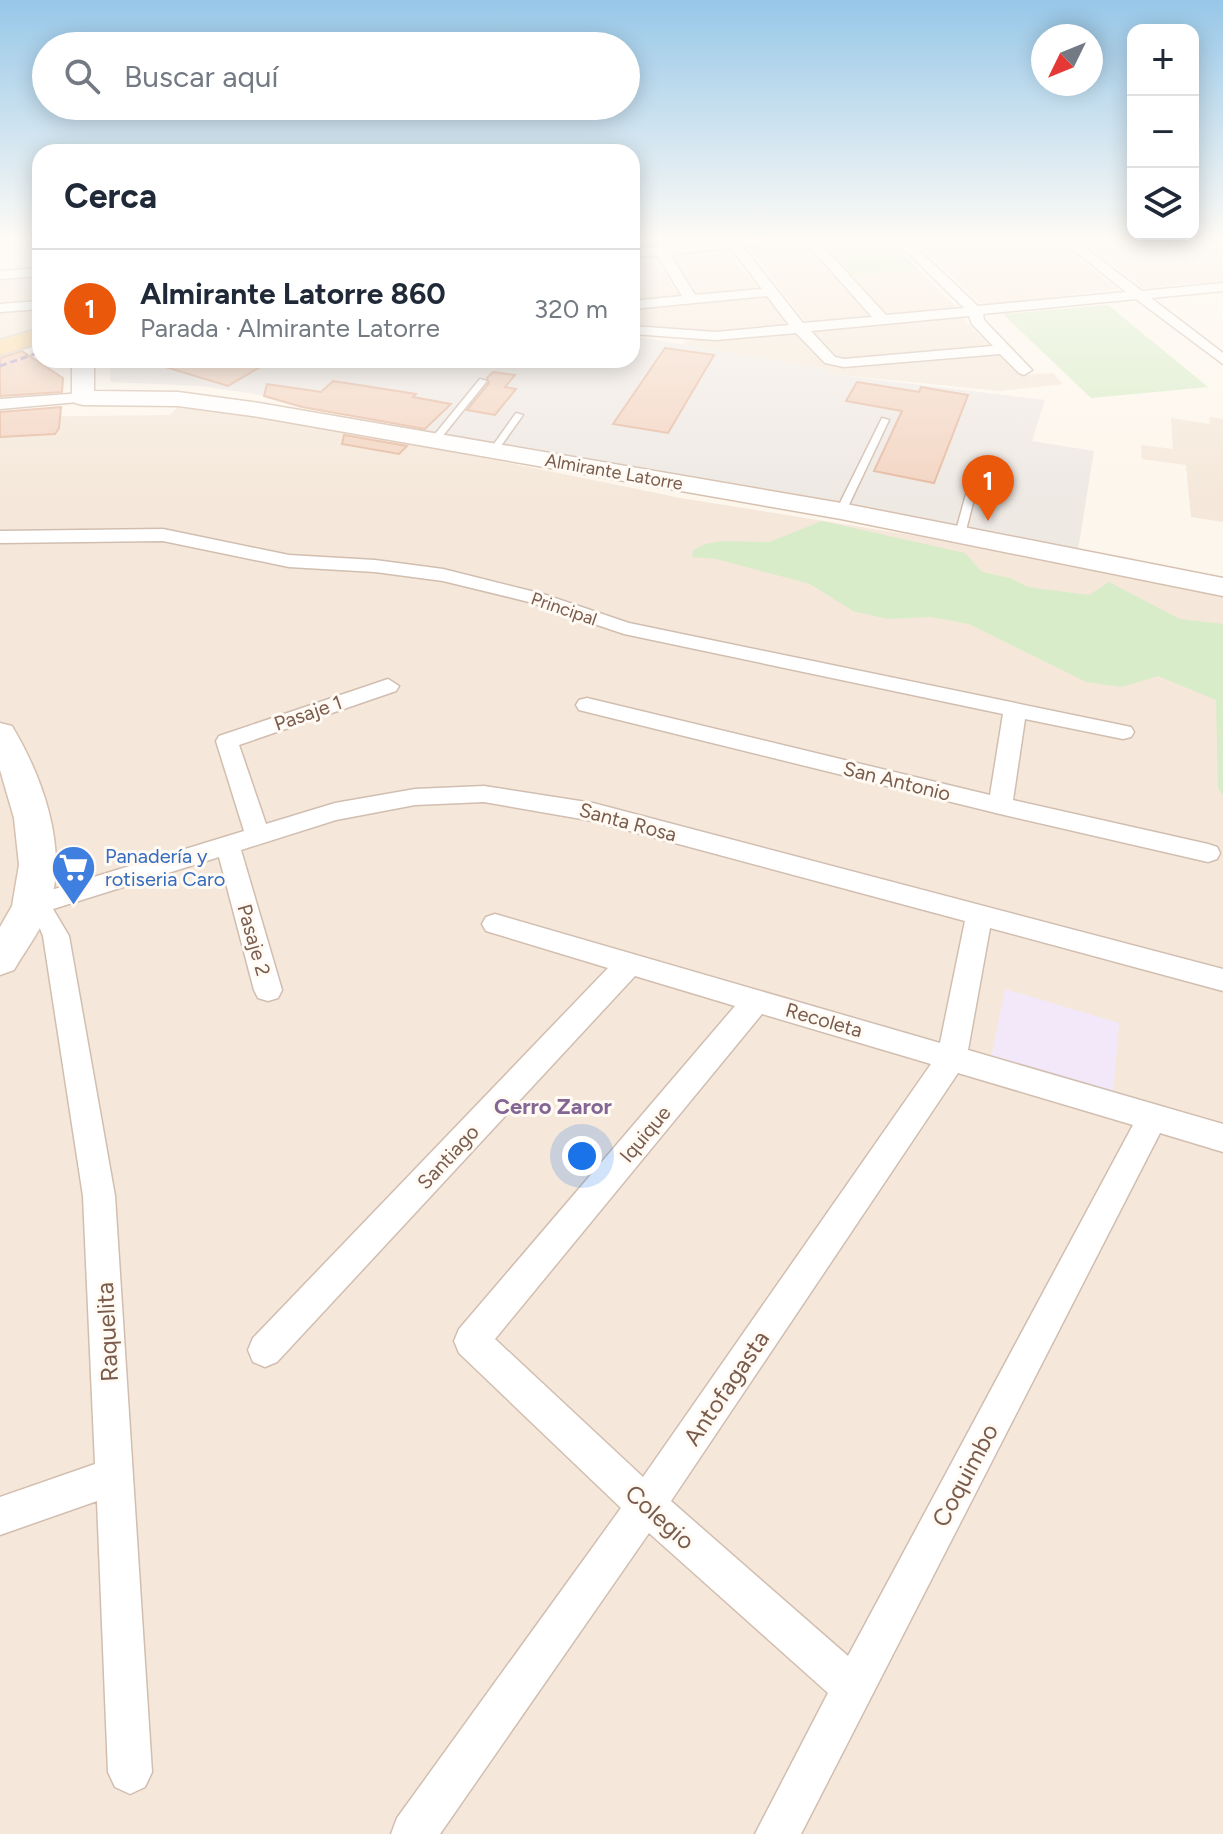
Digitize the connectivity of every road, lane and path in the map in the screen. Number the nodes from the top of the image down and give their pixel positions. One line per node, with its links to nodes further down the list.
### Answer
1 (799, 326): 5 (street)
2 (826, 326): 5 (street)
3 (981, 326): 9 (street)
4 (1179, 326): 10 (street)
5 (801, 328): 6 (street); 9 (street)
6 (640, 331)
7 (32, 338): 8 (main road)
8 (0, 348)
9 (1004, 349): 12 (street)
10 (1223, 360)
11 (83, 368): 14 (main road)
12 (1024, 370)
13 (483, 381): 18 (lane)
14 (83, 398): 15 (street, Almirante Latorre); 18 (main road, Almirante Latorre)
15 (0, 404)
16 (519, 415): 19 (lane)
17 (885, 420): 21 (lane)
18 (434, 441): 19 (main road, Almirante Latorre)
19 (493, 451): 21 (main road, Almirante Latorre)
20 (978, 464): 22 (lane)
21 (841, 511): 22 (main road, Almirante Latorre)
22 (960, 534): 24 (main road, Almirante Latorre)
23 (0, 537): 27 (street, Principal)
24 (1223, 587)
25 (388, 686): 31 (street, Pasaje 1)
26 (587, 705): 30 (street, San Antonio)
27 (1015, 709): 28 (street, Principal); 30 (street)
28 (1123, 732)
29 (0, 734): 34 (main road)
30 (1000, 806): 33 (street, San Antonio)
31 (257, 834): 32 (street, Santa Rosa); 35 (street, Santa Rosa)
32 (227, 843): 34 (street, Santa Rosa); 40 (street, Pasaje 2)
33 (1208, 853)
34 (31, 906): 37 (main road); 47 (street, Raquelita)
35 (979, 915): 39 (street, Santa Rosa); 42 (street, Antofagasta)
36 (495, 924): 38 (street, Recoleta)
37 (0, 959)
38 (630, 963): 41 (street, Recoleta); 46 (street, Santiago)
39 (1223, 980)
40 (268, 990)
41 (757, 1000): 42 (street, Recoleta); 45 (street, Iquique)
42 (952, 1057): 43 (street, Recoleta); 48 (street, Antofagasta)
43 (1153, 1116): 44 (street, Recoleta); 50 (street, Coquimbo)
44 (1223, 1138)
45 (471, 1341): 48 (street, Colegio)
46 (265, 1350)
47 (115, 1476): 49 (street); 51 (street, Raquelita)
48 (646, 1505): 50 (street, Colegio); 52 (street, Antofagasta)
49 (0, 1516)
50 (853, 1687): 53 (street, Coquimbo)
51 (130, 1772)
52 (413, 1834)
53 (777, 1834)

